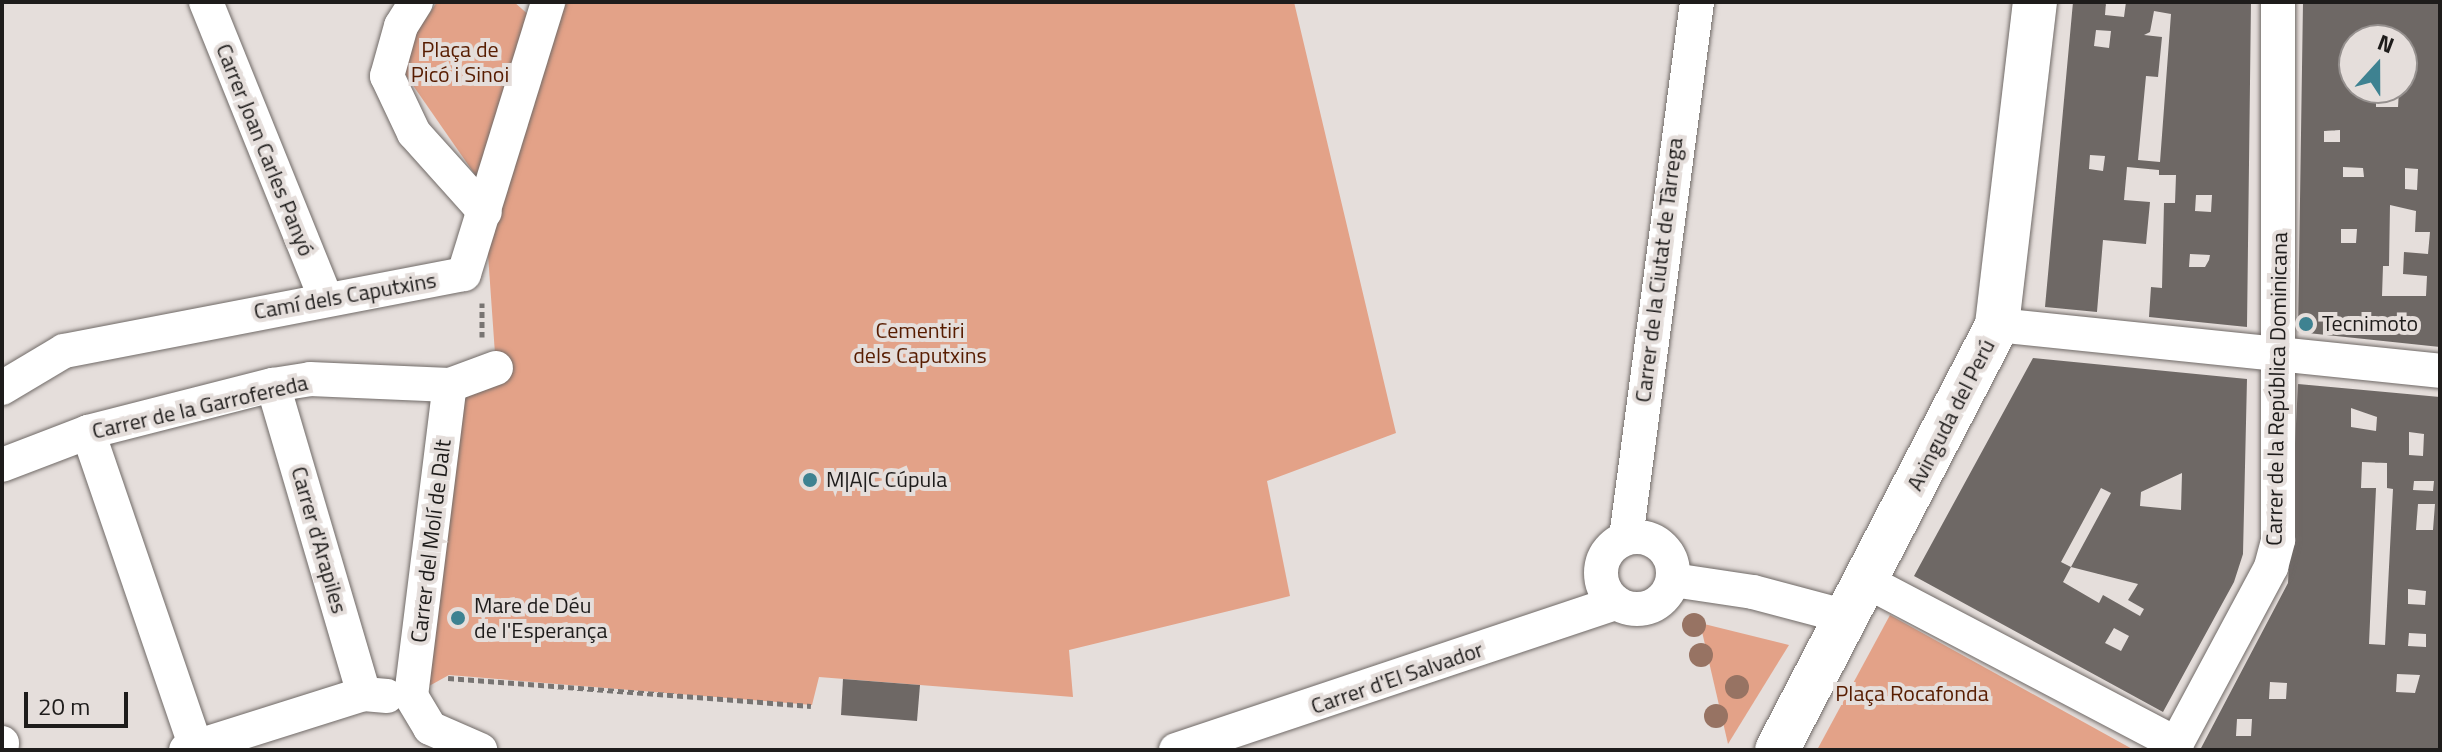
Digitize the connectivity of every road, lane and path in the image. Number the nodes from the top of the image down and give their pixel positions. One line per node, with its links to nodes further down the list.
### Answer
1 (206, 2): 9 (street, Carrer Joan Carles Panyó)
2 (416, 2): 7 (street)
3 (1697, 2): 20 (street, Carrer de la Ciutat de Tàrrega)
4 (2035, 2): 10 (street, Avinguda del Perú)
5 (2278, 2): 12 (street, Carrer de la República Dominicana)
6 (545, 3): 7 (street, Camí dels Caputxins)
7 (485, 212): 8 (street, Camí dels Caputxins)
8 (464, 274): 9 (street, Camí dels Caputxins); 11 (path)
9 (325, 297): 17 (street, Camí dels Caputxins)
10 (1997, 325): 12 (street); 22 (street, Avinguda del Perú)
11 (469, 341)
12 (2280, 352): 14 (street); 29 (street, Carrer de la República Dominicana)
13 (496, 368): 16 (street, Carrer de la Garrofereda)
14 (2440, 371)
15 (273, 385): 16 (street, Carrer de la Garrofereda); 18 (street, Carrer de la Garrofereda); 24 (street, Carrer d'Arapiles)
16 (450, 385): 25 (street, Carrer del Molí de Dalt)
17 (2, 388)
18 (88, 432): 19 (street, Carrer de la Garrofereda); 30 (street)
19 (2, 465)
20 (1626, 538): 21 (street); 23 (street)
21 (1673, 580): 22 (street); 23 (street)
22 (1856, 599): 29 (street); 33 (street, Avinguda del Perú)
23 (1616, 603): 28 (street, Carrer d'El Salvador)
24 (364, 694): 25 (street); 30 (street)
25 (411, 696): 26 (path); 27 (street)
26 (811, 706)
27 (425, 739): 31 (street)
28 (1216, 745): 32 (street, Carrer d'El Salvador)
29 (2175, 747)
30 (191, 748)
31 (480, 750)
32 (1176, 750)
33 (1777, 750)

